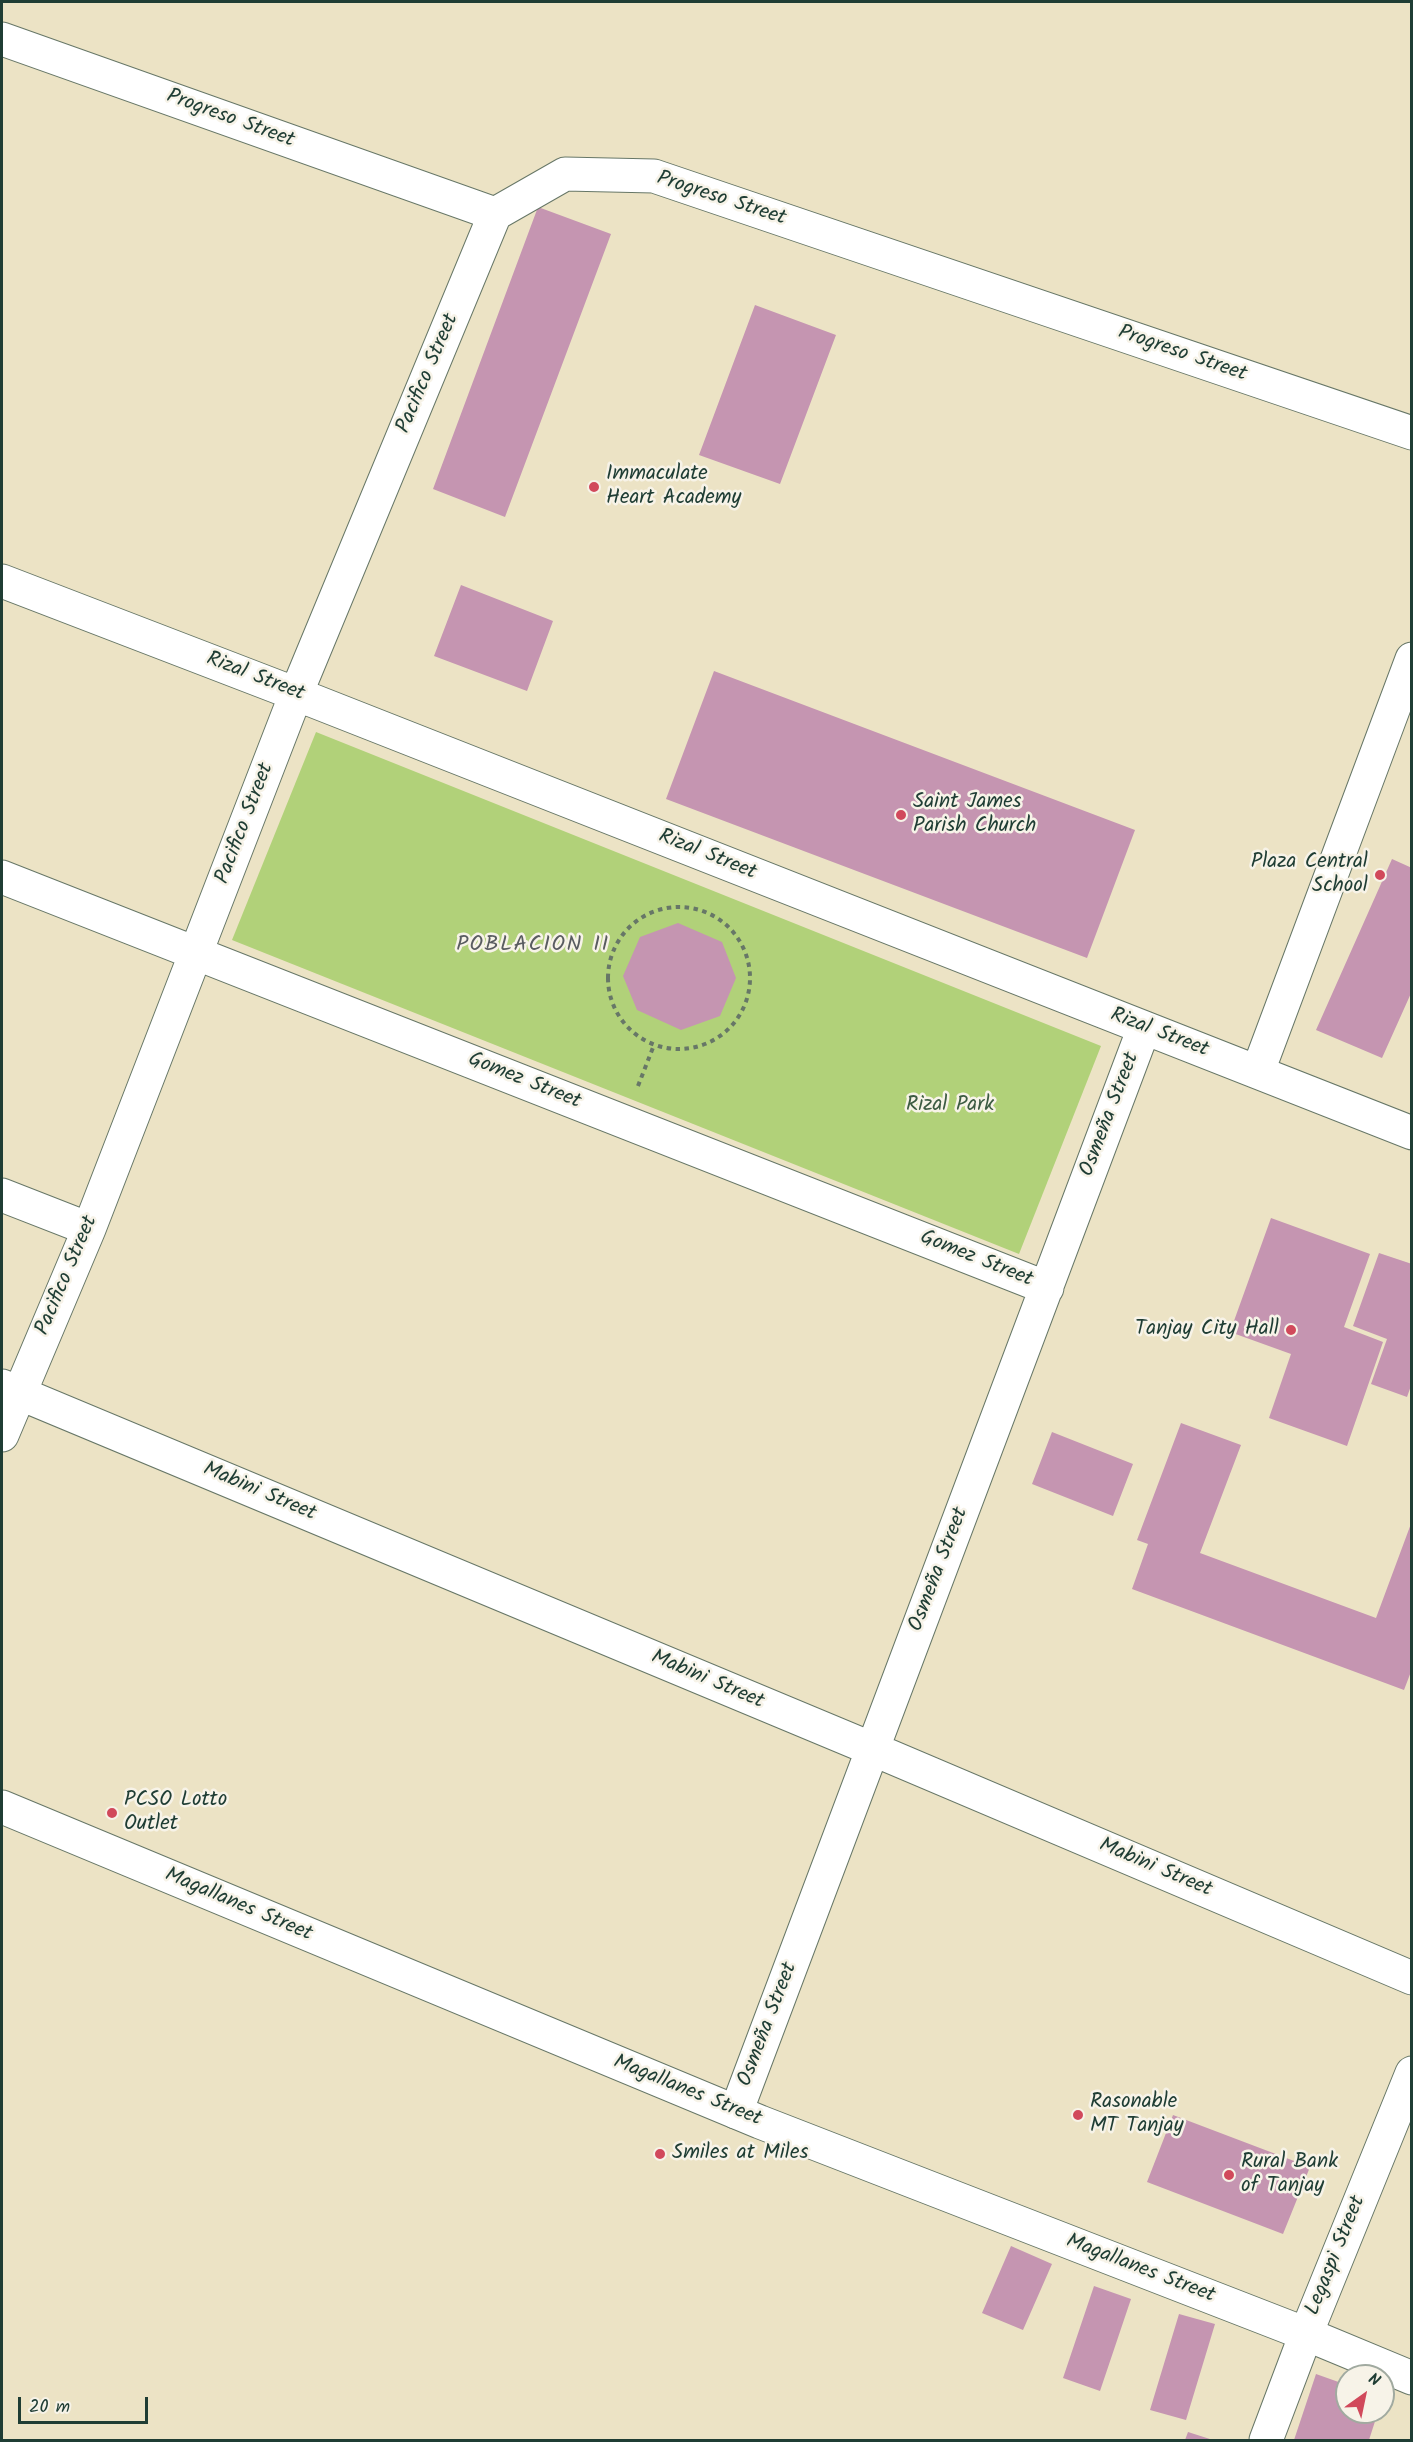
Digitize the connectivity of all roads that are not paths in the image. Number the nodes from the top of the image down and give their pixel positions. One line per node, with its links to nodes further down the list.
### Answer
1 (2, 39): 2 (main road, Progreso Street)
2 (495, 214): 3 (main road, Progreso Street); 6 (main road, Pacifico Street)
3 (1412, 434)
4 (2, 581): 6 (main road, Rizal Street)
5 (1412, 659): 10 (main road)
6 (296, 694): 8 (main road, Pacifico Street); 9 (main road, Rizal Street)
7 (2, 877): 8 (main road, Gomez Street)
8 (197, 952): 13 (main road, Pacifico Street); 14 (main road, Gomez Street)
9 (1144, 1028): 10 (main road, Rizal Street); 14 (main road, Osmeña Street)
10 (1258, 1071): 11 (main road, Rizal Street)
11 (1412, 1133)
12 (2, 1195): 13 (main road)
13 (89, 1229): 15 (main road, Pacifico Street)
14 (1047, 1288): 17 (main road, Osmeña Street)
15 (10, 1390): 16 (main road, Pacifico Street); 17 (main road, Mabini Street)
16 (2, 1436)
17 (872, 1750): 19 (main road, Mabini Street); 21 (main road, Osmeña Street)
18 (2, 1807): 21 (main road, Magallanes Street)
19 (1412, 1978)
20 (1412, 2073): 22 (main road, Legaspi Street)
21 (736, 2112): 22 (main road, Magallanes Street)
22 (1306, 2334): 23 (main road, Magallanes Street); 24 (main road, Legaspi Street)
23 (1412, 2378)
24 (1266, 2440)

